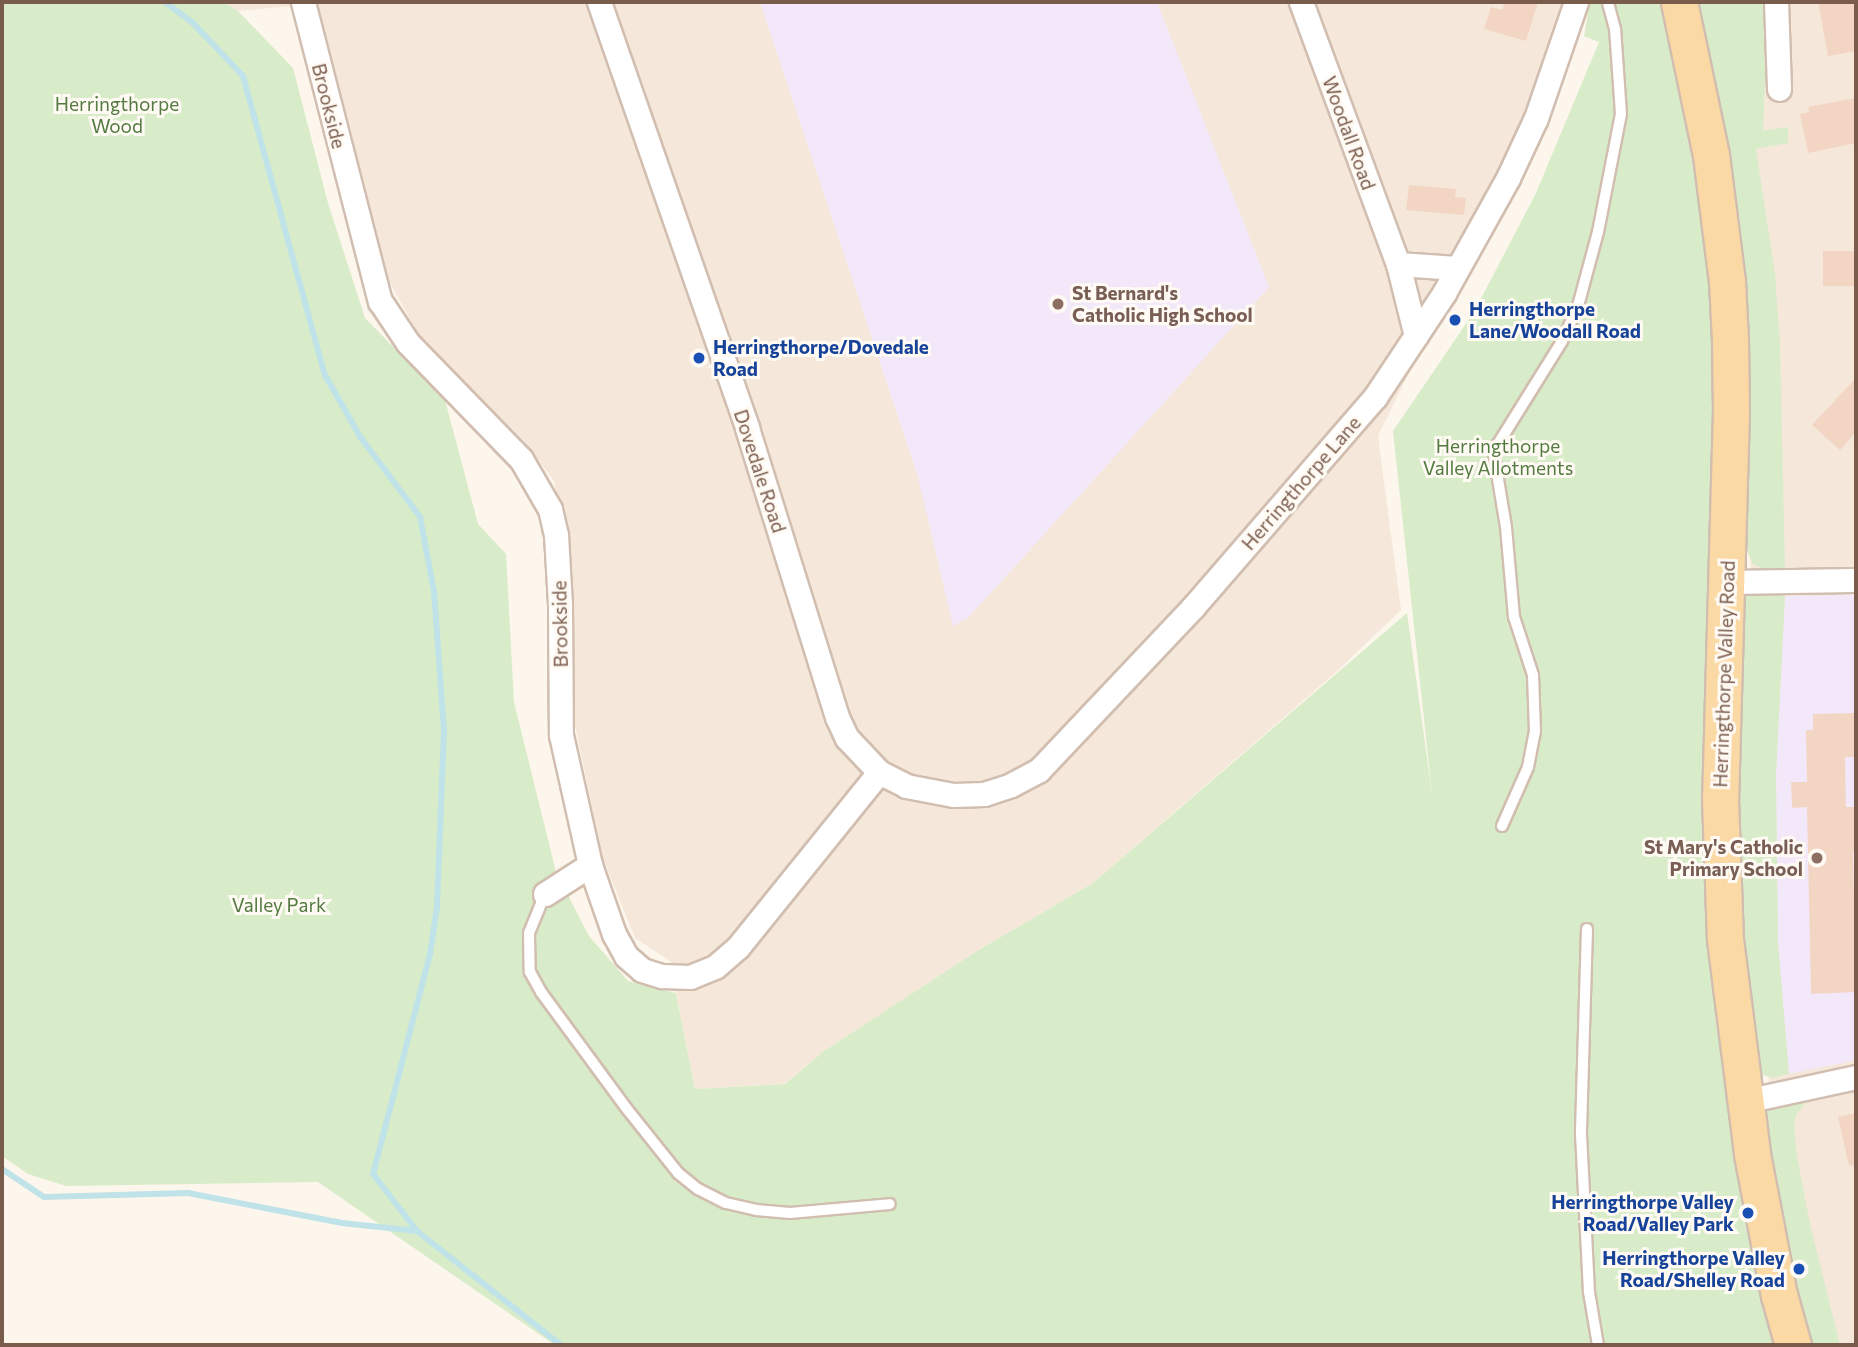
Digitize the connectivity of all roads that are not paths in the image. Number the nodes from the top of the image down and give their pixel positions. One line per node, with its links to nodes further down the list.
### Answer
1 (303, 2): 16 (street, Brookside)
2 (599, 2): 14 (street, Dovedale Road)
3 (1301, 2): 9 (street, Woodall Road)
4 (1576, 2): 10 (street, Herringthorpe Lane)
5 (1608, 2): 15 (lane)
6 (1679, 2): 13 (main road, Herringthorpe Valley Road)
7 (1776, 2): 8 (street)
8 (1779, 89)
9 (1398, 264): 10 (street); 11 (street, Woodall Road)
10 (1457, 268): 11 (street, Herringthorpe Lane)
11 (1416, 336): 14 (street, Herringthorpe Lane)
12 (1856, 580): 13 (street)
13 (1727, 582): 20 (main road, Herringthorpe Valley Road)
14 (879, 772): 16 (street, Brookside)
15 (1502, 826)
16 (590, 865): 17 (street)
17 (545, 894): 21 (lane)
18 (1587, 929): 22 (lane)
19 (1856, 1077): 20 (street)
20 (1745, 1101): 23 (main road, Herringthorpe Valley Road)
21 (890, 1205)
22 (1598, 1345)
23 (1793, 1345)

